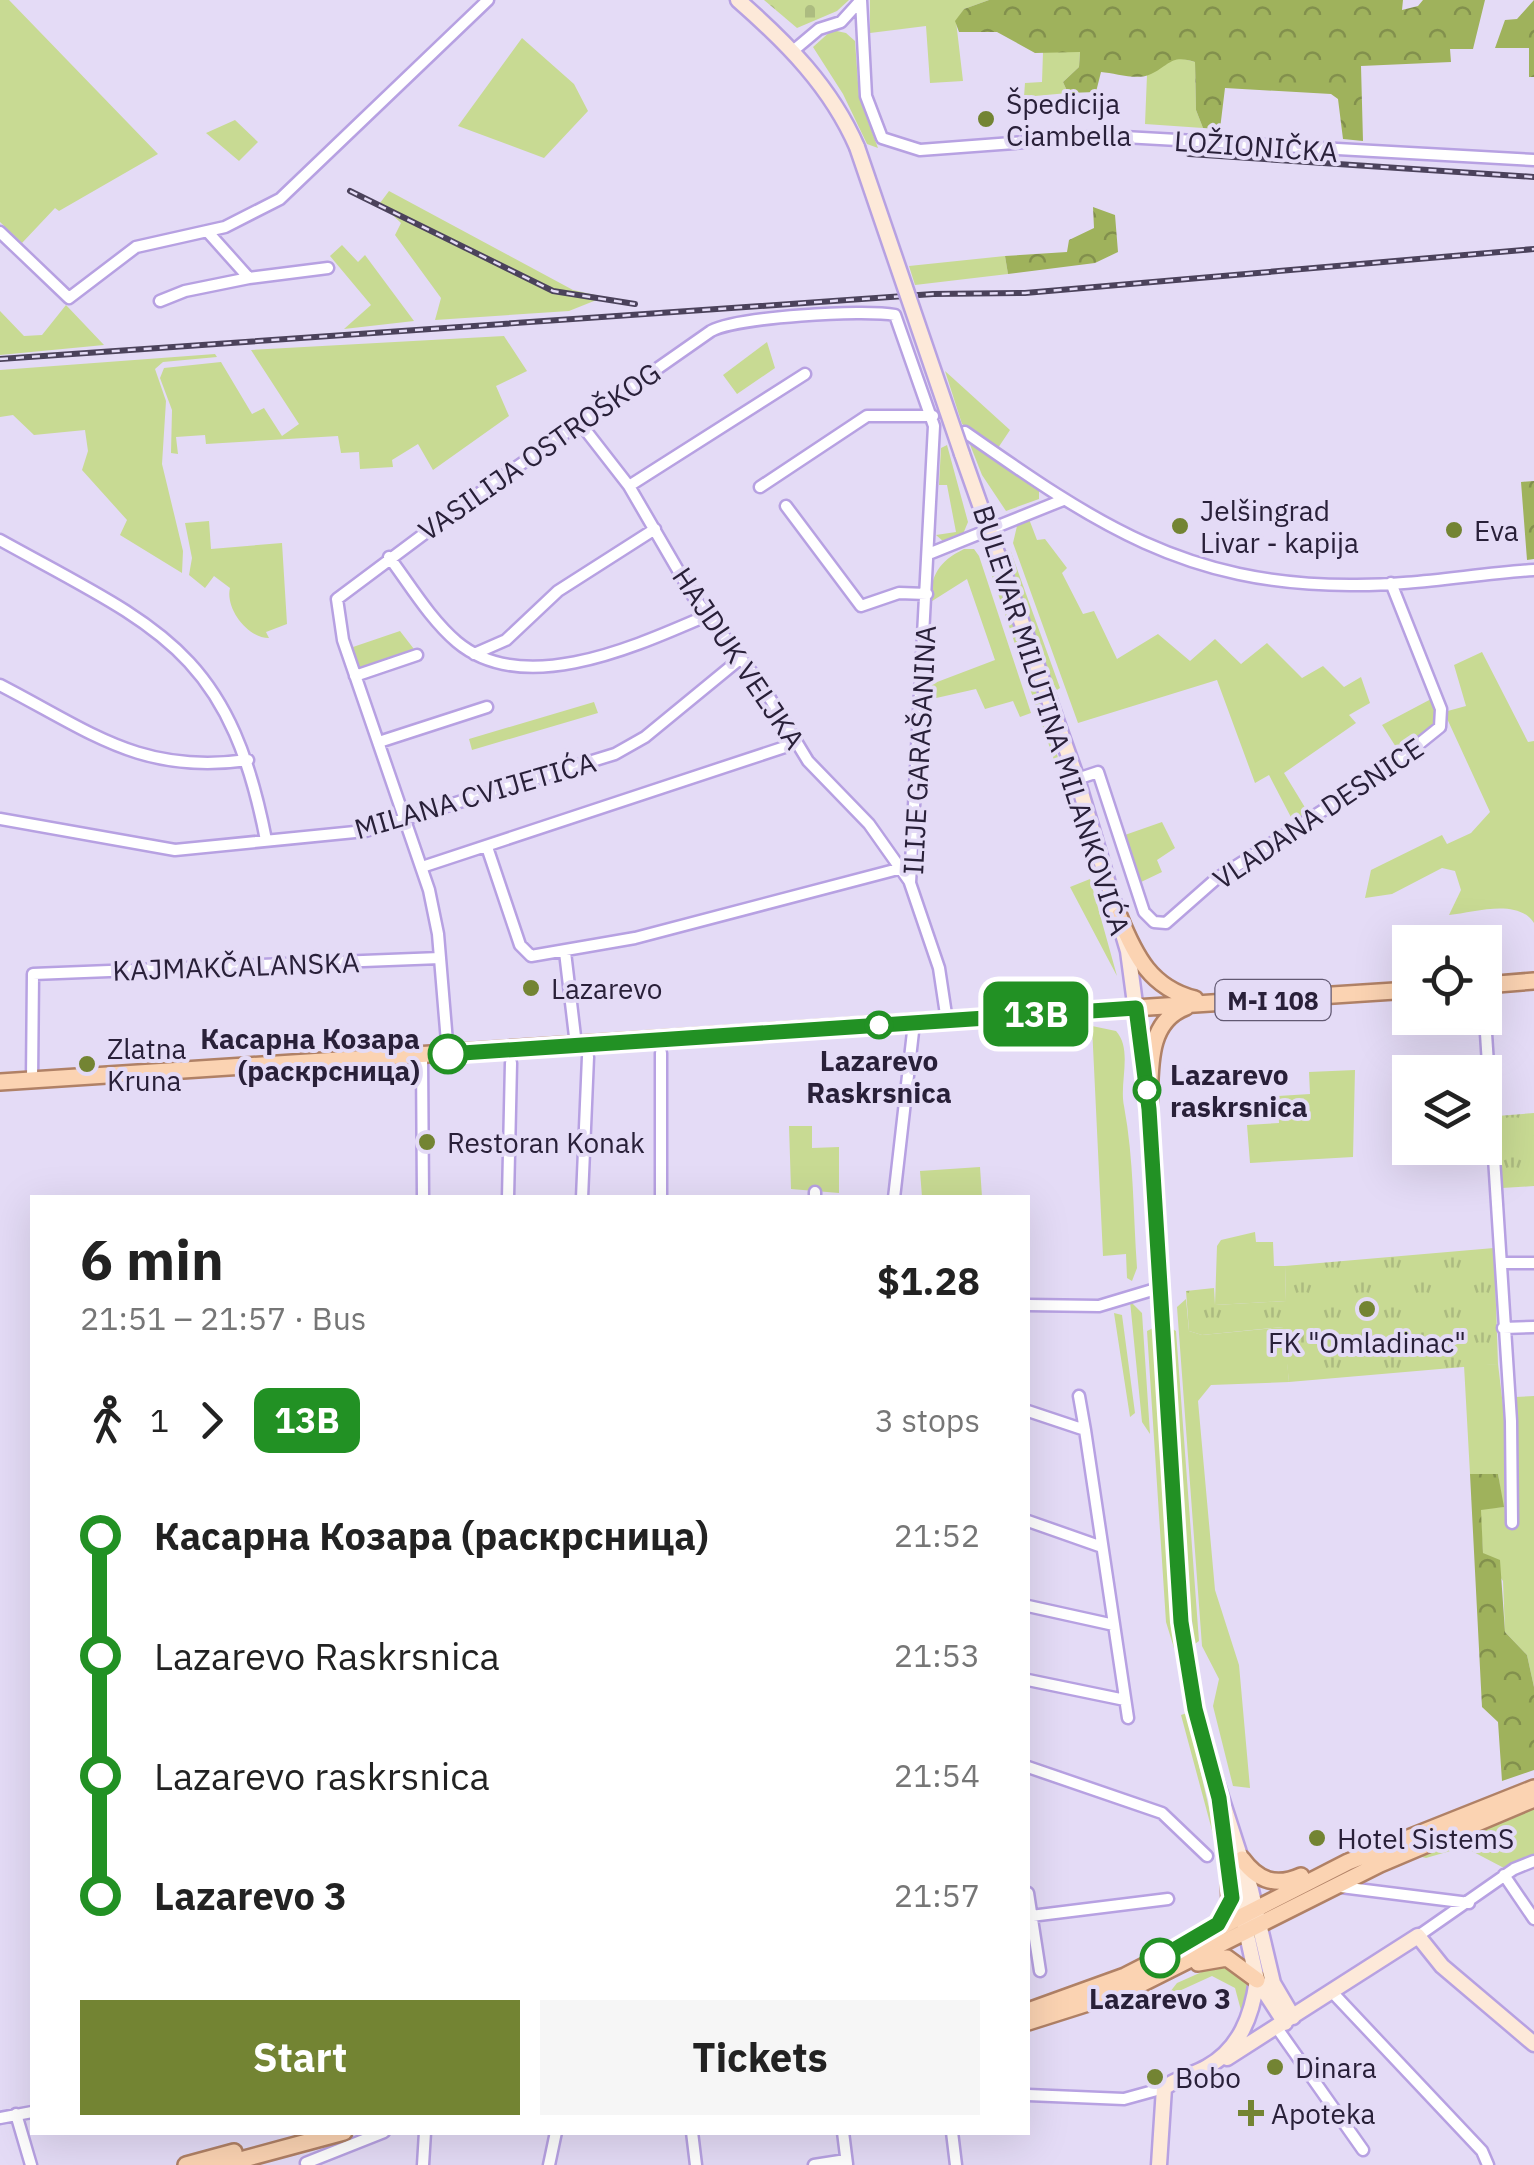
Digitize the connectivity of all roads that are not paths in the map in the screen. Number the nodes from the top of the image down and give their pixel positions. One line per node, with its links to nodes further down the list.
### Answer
1 (488, 0): 8 (street)
2 (738, 0): 6 (street, BULEVAR MILUTINA MILANKOVIĆA)
3 (861, 0): 4 (street); 5 (street, LOŽIONIČKA)
4 (841, 22): 5 (street); 6 (street)
5 (864, 46): 7 (street, LOŽIONIČKA)
6 (794, 50): 23 (street, BULEVAR MILUTINA MILANKOVIĆA, bridge)
7 (1534, 160)
8 (207, 231): 9 (street); 11 (street)
9 (0, 232)
10 (328, 268): 11 (street)
11 (249, 278): 12 (street)
12 (160, 301)
13 (899, 320): 15 (street, ILIJE GARAŠANINA); 16 (street, VASILIJA OSTROŠKOG)
14 (805, 374): 18 (street)
15 (932, 416): 19 (street); 25 (street, ILIJE GARAŠANINA)
16 (580, 423): 18 (street, HAJDUK VELJKA); 26 (street, VASILIJA OSTROŠKOG)
17 (966, 432): 20 (street)
18 (629, 486): 22 (street, HAJDUK VELJKA)
19 (760, 486)
20 (1063, 500): 23 (street); 28 (street)
21 (786, 506): 29 (street, ILIJE GARAŠANINA)
22 (655, 529): 30 (street, HAJDUK VELJKA); 31 (street)
23 (990, 530): 25 (street); 42 (street, BULEVAR MILUTINA MILANKOVIĆA)
24 (0, 540): 41 (street)
25 (931, 554): 29 (street, ILIJE GARAŠANINA)
26 (389, 557): 32 (street); 36 (street, VASILIJA OSTROŠKOG)
27 (1534, 570): 28 (street)
28 (1391, 583): 42 (street, VLADANA DESNICE)
29 (927, 594): 49 (street, ILIJE GARAŠANINA)
30 (706, 616): 34 (street, HAJDUK VELJKA); 35 (street)
31 (506, 640): 32 (street); 35 (street)
32 (474, 654): 35 (street)
33 (417, 655): 36 (street)
34 (740, 659): 40 (street, HAJDUK VELJKA); 44 (street, MILANA CVIJETIĆA)
35 (512, 668)
36 (355, 676): 39 (street, VASILIJA OSTROŠKOG)
37 (0, 685): 41 (street)
38 (487, 707): 39 (street)
39 (379, 742): 44 (street, VASILIJA OSTROŠKOG)
40 (797, 743): 46 (street); 48 (street, HAJDUK VELJKA)
41 (248, 760): 45 (street)
42 (1077, 779): 50 (street, BULEVAR MILUTINA MILANKOVIĆA)
43 (0, 819): 45 (street, MILANA CVIJETIĆA)
44 (404, 820): 45 (street, MILANA CVIJETIĆA); 47 (street, VASILIJA OSTROŠKOG)
45 (266, 840)
46 (487, 847): 47 (street); 51 (street)
47 (422, 868): 52 (street, VASILIJA OSTROŠKOG)
48 (902, 868): 49 (street, HAJDUK VELJKA); 51 (street)
49 (910, 883): 58 (street, ILIJE GARAŠANINA)
50 (1119, 916): 56 (main road); 57 (street, BULEVAR MILUTINA MILANKOVIĆA)
51 (565, 952): 61 (street)
52 (440, 958): 63 (street, VASILIJA OSTROŠKOG); 66 (street, KAJMAKČALANSKA)
53 (1534, 982): 54 (main road)
54 (1502, 984)
55 (1392, 991): 56 (main road, M-I 108)
56 (1204, 1002): 57 (main road, M-I 108); 68 (main road)
57 (1136, 1008): 58 (main road, M-I 108); 68 (street, BULEVAR MILUTINA MILANKOVIĆA)
58 (946, 1021): 59 (main road, M-I 108)
59 (914, 1023): 61 (main road, M-I 108); 73 (street)
60 (1486, 1035): 74 (street)
61 (582, 1051): 63 (main road, M-I 108); 71 (street)
62 (661, 1053): 72 (street)
63 (448, 1054): 64 (main road, M-I 108)
64 (422, 1057): 66 (main road, M-I 108); 69 (street)
65 (512, 1063): 70 (street)
66 (32, 1080): 67 (main road, M-I 108)
67 (0, 1082)
68 (1149, 1109): 76 (street, BULEVAR MILUTINA MILANKOVIĆA)
69 (423, 1195)
70 (508, 1195)
71 (582, 1195)
72 (661, 1195)
73 (894, 1195)
74 (1501, 1263): 75 (street); 79 (street)
75 (1534, 1263)
76 (1159, 1288): 77 (street); 97 (street, BULEVAR MILUTINA MILANKOVIĆA)
77 (1030, 1304)
78 (1534, 1327): 79 (street)
79 (1503, 1328): 84 (street)
80 (1079, 1396): 82 (street)
81 (1030, 1412): 82 (street)
82 (1084, 1430): 85 (street)
83 (1030, 1522): 85 (street)
84 (1512, 1523)
85 (1102, 1547): 87 (street)
86 (1030, 1606): 87 (street)
87 (1114, 1626): 89 (street)
88 (1030, 1680): 89 (street)
89 (1125, 1700): 90 (street)
90 (1128, 1718)
91 (1030, 1768): 94 (street)
92 (1534, 1788): 96 (main road)
93 (1534, 1799): 99 (main road)
94 (1207, 1856)
95 (1534, 1861): 98 (street)
96 (1348, 1862): 97 (main road); 105 (main road)
97 (1236, 1864): 105 (street, BULEVAR MILUTINA MILANKOVIĆA); 106 (main road)
98 (1504, 1876): 101 (street); 104 (street)
99 (1336, 1887): 101 (street); 105 (main road)
100 (1168, 1899): 103 (street)
101 (1469, 1903): 107 (street)
102 (1030, 1908): 103 (street)
103 (1031, 1916): 108 (street)
104 (1534, 1919)
105 (1250, 1920): 106 (main road); 109 (main road); 110 (street); 114 (street)
106 (1206, 1933): 112 (main road)
107 (1418, 1936): 111 (street); 115 (street)
108 (1040, 1970)
109 (1170, 1971): 110 (main road); 113 (main road)
110 (1257, 1980): 114 (street); 116 (street)
111 (1333, 1993): 114 (street); 142 (street)
112 (1030, 2011)
113 (1030, 2021)
114 (1285, 2023): 116 (street); 130 (street)
115 (1534, 2044)
116 (1208, 2066): 117 (street)
117 (1164, 2088): 118 (street); 141 (street)
118 (1030, 2095)
119 (30, 2112): 120 (street)
120 (16, 2114): 121 (street); 133 (street)
121 (0, 2118)
122 (294, 2135): 134 (main road)
123 (333, 2135): 135 (main road)
124 (376, 2135): 131 (street)
125 (424, 2135): 136 (street)
126 (555, 2135): 137 (street)
127 (692, 2135): 138 (street)
128 (842, 2135): 132 (street)
129 (952, 2135): 140 (street)
130 (1363, 2150)
131 (306, 2163)
132 (846, 2163): 139 (street)
133 (31, 2165)
134 (186, 2165)
135 (222, 2165)
136 (423, 2165)
137 (549, 2165)
138 (696, 2165)
139 (814, 2165)
140 (956, 2165)
141 (1160, 2165)
142 (1488, 2165)

